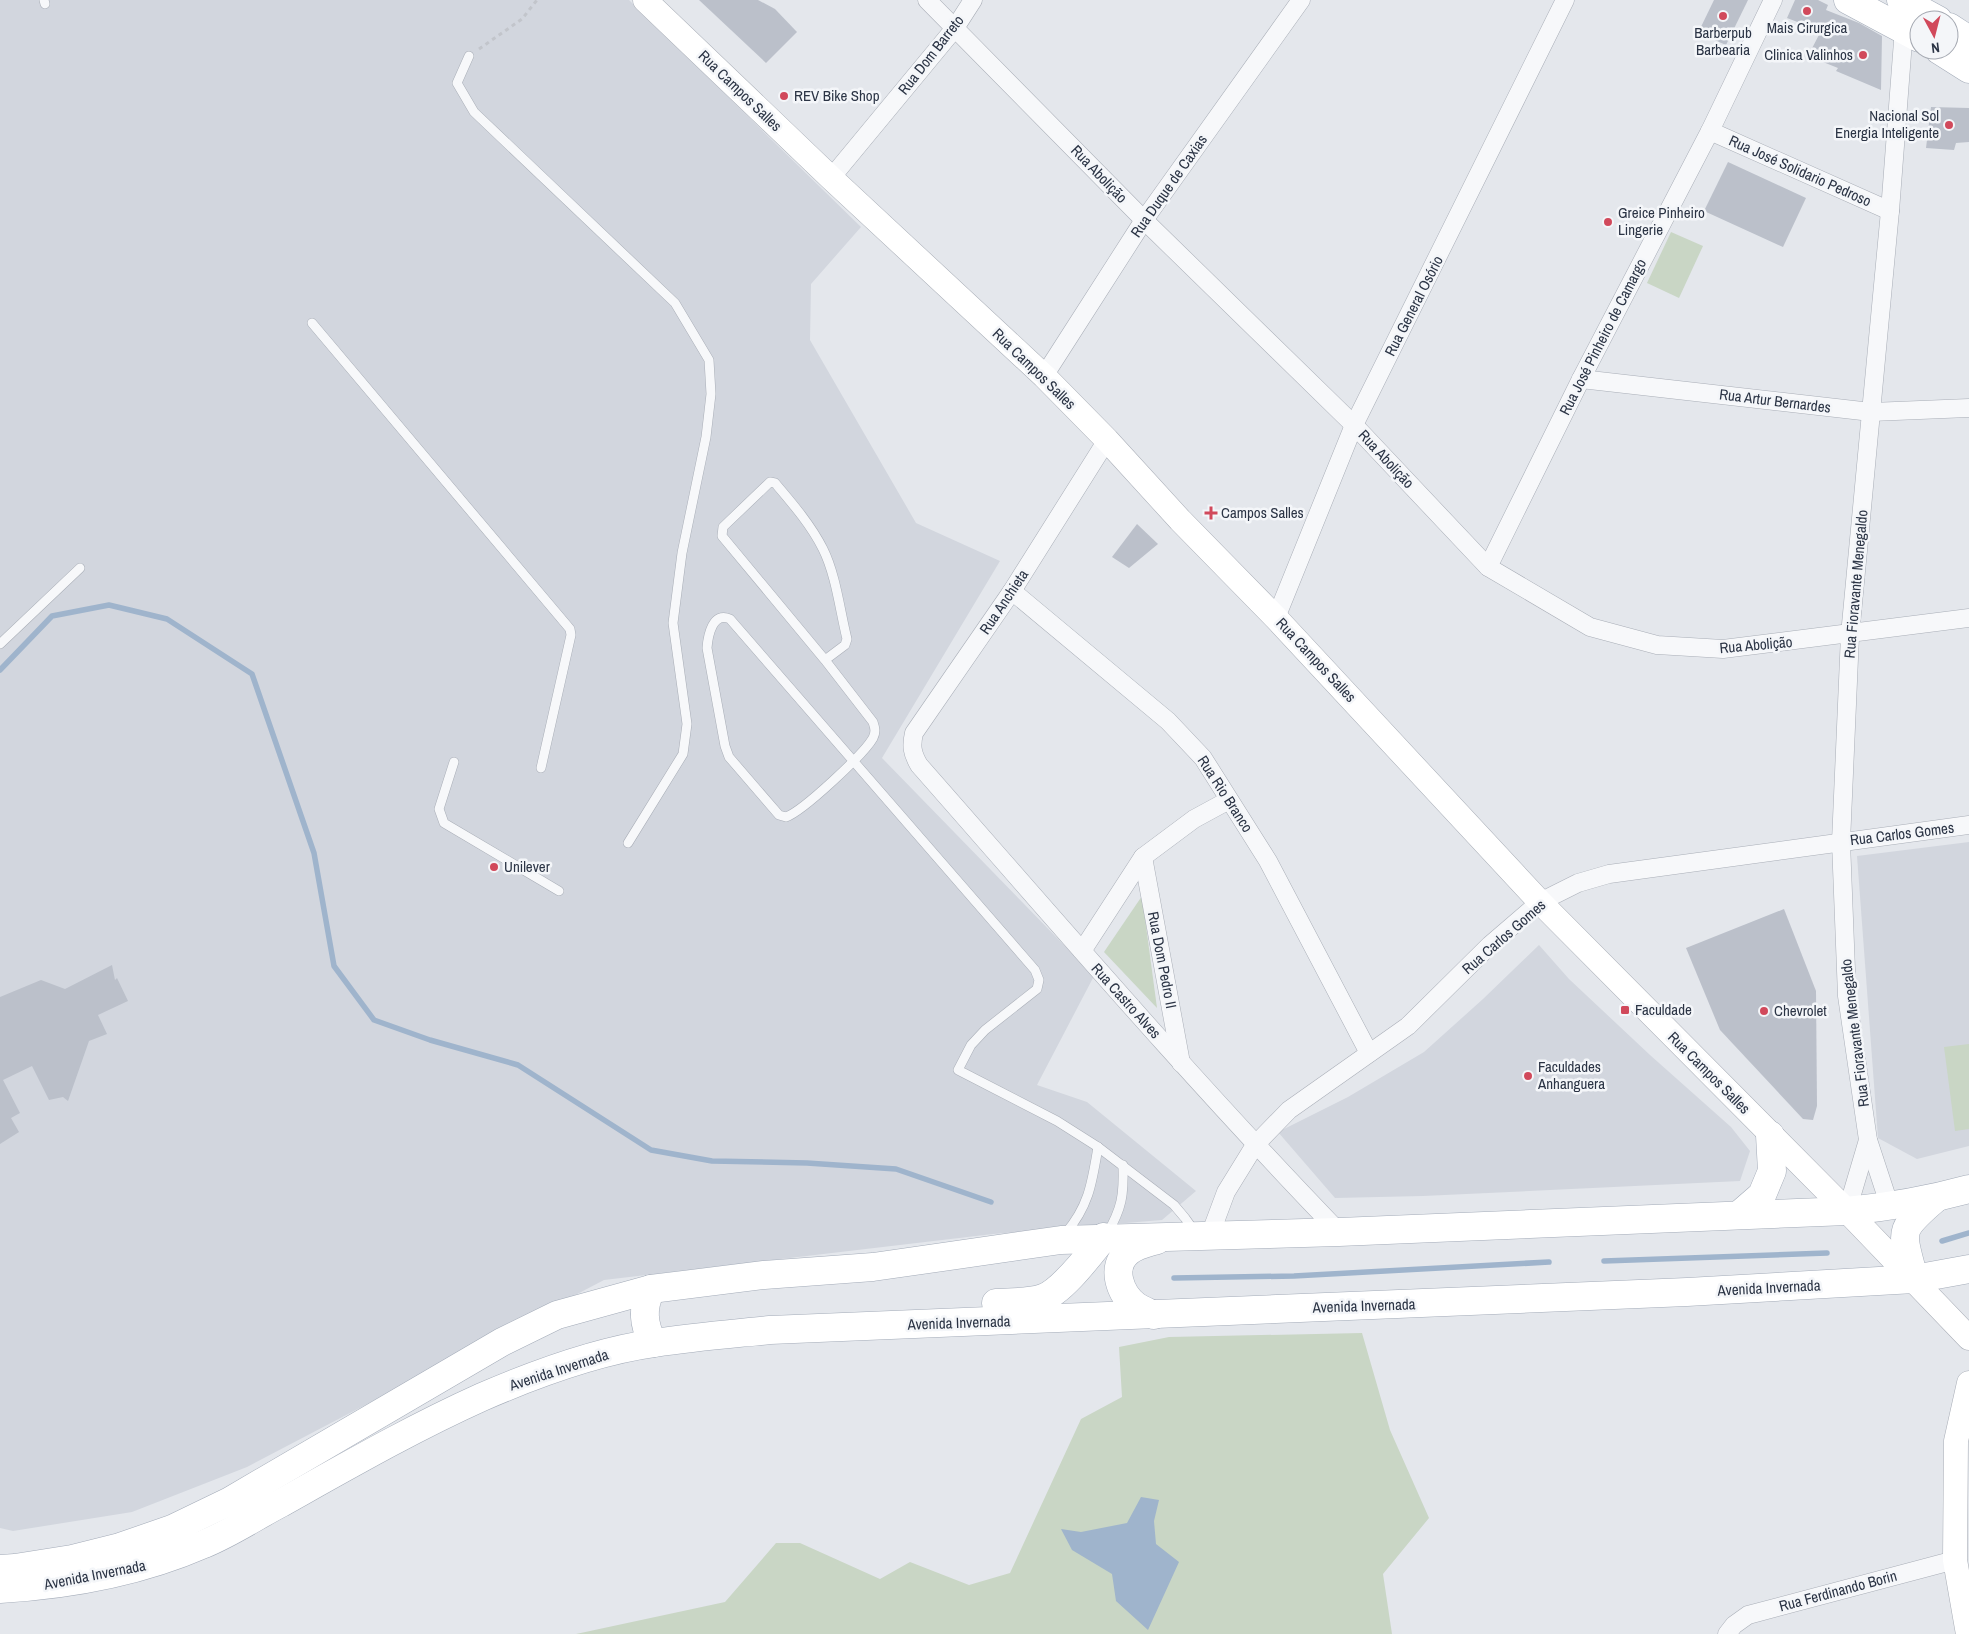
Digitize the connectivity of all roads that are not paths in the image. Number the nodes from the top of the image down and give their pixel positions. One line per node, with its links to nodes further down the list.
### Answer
1 (645, 0): 17 (main road, Rua Campos Salles)
2 (927, 0): 10 (street, Rua Abolição)
3 (973, 0): 10 (street, Rua Dom Barreto)
4 (1301, 0): 19 (street, Rua Duque de Caxias)
5 (1565, 0): 25 (street, Rua General Osório)
6 (1773, 0): 16 (street, Rua José Pinheiro de Camargo)
7 (1848, 0): 11 (main road)
8 (1901, 0): 9 (main road)
9 (1920, 10)
10 (955, 28): 17 (street, Rua Dom Barreto); 19 (street, Rua Abolição)
11 (1909, 31)
12 (469, 56): 42 (lane)
13 (1909, 57): 18 (street, Rua Fioravante Menegaldo)
14 (1955, 60): 15 (main road)
15 (1969, 69)
16 (1710, 131): 18 (street, Rua José Solidario Pedroso); 22 (street, Rua José Pinheiro de Camargo)
17 (832, 178): 21 (main road, Rua Campos Salles)
18 (1890, 211): 24 (street, Rua Fioravante Menegaldo)
19 (1144, 220): 21 (street, Rua Duque de Caxias); 25 (street, Rua Abolição)
20 (312, 323): 38 (lane)
21 (1044, 376): 26 (main road, Rua Campos Salles)
22 (1581, 379): 24 (street, Rua Artur Bernardes); 27 (street, Rua José Pinheiro de Camargo)
23 (1969, 408): 24 (street, Rua Artur Bernardes)
24 (1871, 412): 32 (street, Rua Fioravante Menegaldo)
25 (1354, 425): 27 (street, Rua Abolição); 30 (street, Rua General Osório)
26 (1107, 440): 29 (street, Rua Anchieta); 30 (main road, Rua Campos Salles)
27 (1488, 567): 32 (street, Rua Abolição)
28 (80, 568): 33 (lane)
29 (1012, 591): 37 (street, Rua Anchieta); 39 (street, Rua Rio Branco)
30 (1276, 618): 45 (main road, Rua Campos Salles)
31 (1969, 618): 32 (street, Rua Abolição)
32 (1850, 635): 41 (street, Rua Fioravante Menegaldo)
33 (0, 644)
34 (825, 660): 34 (lane); 36 (lane)
35 (454, 762): 44 (lane)
36 (852, 762): 36 (lane); 52 (lane)
37 (919, 764): 46 (street, Rua Castro Alves)
38 (541, 768)
39 (1229, 800): 43 (street); 47 (street, Rua Rio Branco)
40 (1969, 825): 41 (street, Rua Carlos Gomes)
41 (1841, 842): 45 (street, Rua Carlos Gomes); 50 (street, Rua Fioravante Menegaldo)
42 (628, 843)
43 (1143, 857): 46 (street); 48 (street, Rua Dom Pedro II)
44 (559, 891)
45 (1540, 902): 47 (street, Rua Carlos Gomes); 49 (main road, Rua Campos Salles)
46 (1082, 951): 48 (street, Rua Castro Alves)
47 (1369, 1052): 51 (street, Rua Carlos Gomes)
48 (1182, 1063): 51 (street, Rua Castro Alves)
49 (1770, 1135): 57 (main road, Rua Campos Salles); 58 (main road)
50 (1868, 1140): 56 (street, Rua Fioravante Menegaldo); 57 (street, Rua Fioravante Menegaldo)
51 (1255, 1145): 59 (street, Rua Castro Alves); 60 (street, Rua Carlos Gomes)
52 (1098, 1148): 53 (lane); 63 (lane)
53 (1123, 1165): 60 (lane); 62 (lane)
54 (1969, 1189): 55 (main road, Avenida Invernada)
55 (1936, 1198): 56 (main road, Avenida Invernada); 66 (main road)
56 (1890, 1206): 57 (main road, Avenida Invernada)
57 (1847, 1211): 58 (main road, Avenida Invernada); 66 (main road, Rua Campos Salles)
58 (1740, 1215): 59 (main road, Avenida Invernada)
59 (1339, 1232): 60 (main road, Avenida Invernada)
60 (1203, 1235): 61 (main road, Avenida Invernada)
61 (1168, 1236): 62 (main road, Avenida Invernada); 68 (main road)
62 (1104, 1237): 63 (main road, Avenida Invernada); 65 (main road)
63 (1061, 1240): 65 (main road); 67 (main road, Avenida Invernada)
64 (1969, 1269): 66 (main road, Avenida Invernada)
65 (1071, 1275): 69 (main road)
66 (1914, 1279): 68 (main road, Avenida Invernada); 71 (main road, Rua Campos Salles)
67 (651, 1289): 70 (main road, Avenida Invernada); 72 (main road)
68 (1154, 1315): 69 (main road, Avenida Invernada)
69 (916, 1324): 72 (main road, Avenida Invernada)
70 (537, 1325): 74 (main road); 76 (main road, Avenida Invernada)
71 (1969, 1338)
72 (654, 1343): 74 (main road, Avenida Invernada)
73 (1969, 1383): 77 (main road)
74 (455, 1410): 79 (main road, Avenida Invernada)
75 (0, 1558): 76 (main road)
76 (72, 1559): 78 (main road, Avenida Invernada)
77 (1955, 1560): 80 (street, Rua Ferdinando Borin); 81 (main road)
78 (0, 1569)
79 (0, 1589)
80 (1727, 1634)
81 (1968, 1634)

